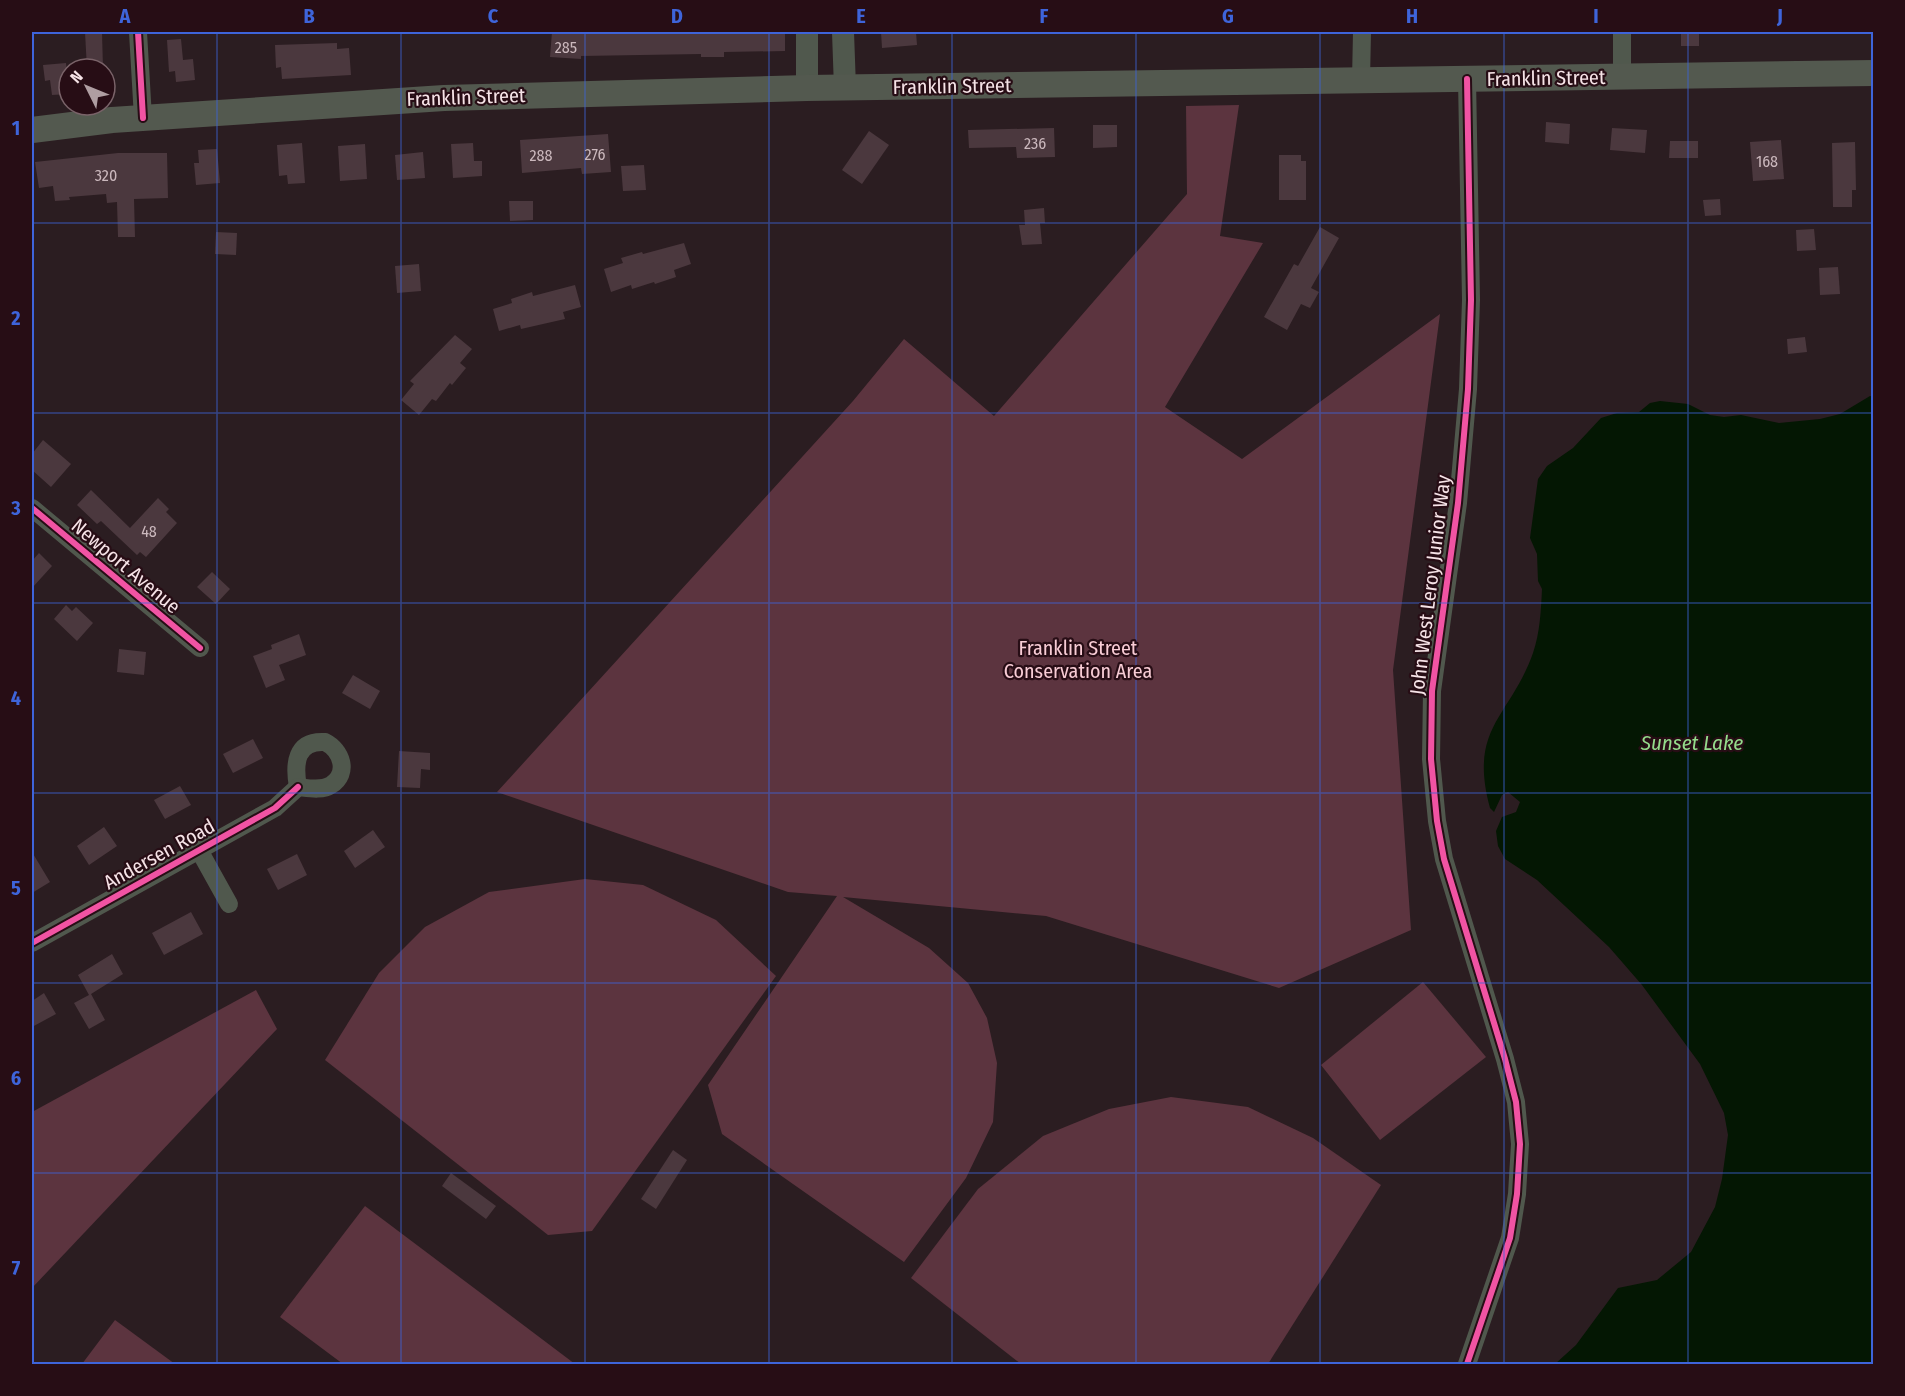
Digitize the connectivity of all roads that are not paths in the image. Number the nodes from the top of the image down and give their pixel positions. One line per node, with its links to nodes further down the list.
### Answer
1 (138, 32): 12 (street)
2 (807, 32): 10 (street)
3 (843, 32): 11 (street)
4 (1362, 32): 9 (street)
5 (1622, 32): 7 (street)
6 (1874, 73): 7 (main road, Franklin Street)
7 (1622, 76): 8 (main road, Franklin Street)
8 (1467, 79): 9 (main road, Franklin Street); 20 (street, John West Leroy Junior Way)
9 (1361, 80): 11 (main road, Franklin Street)
10 (807, 88): 11 (main road, Franklin Street); 12 (main road, Franklin Street)
11 (845, 88)
12 (143, 118): 13 (main road, Franklin Street)
13 (32, 130)
14 (32, 508): 15 (street, Newport Avenue)
15 (200, 648)
16 (298, 788): 17 (street, Andersen Road)
17 (199, 850): 18 (street); 19 (street, Andersen Road)
18 (229, 904)
19 (32, 943)
20 (1467, 1365)

